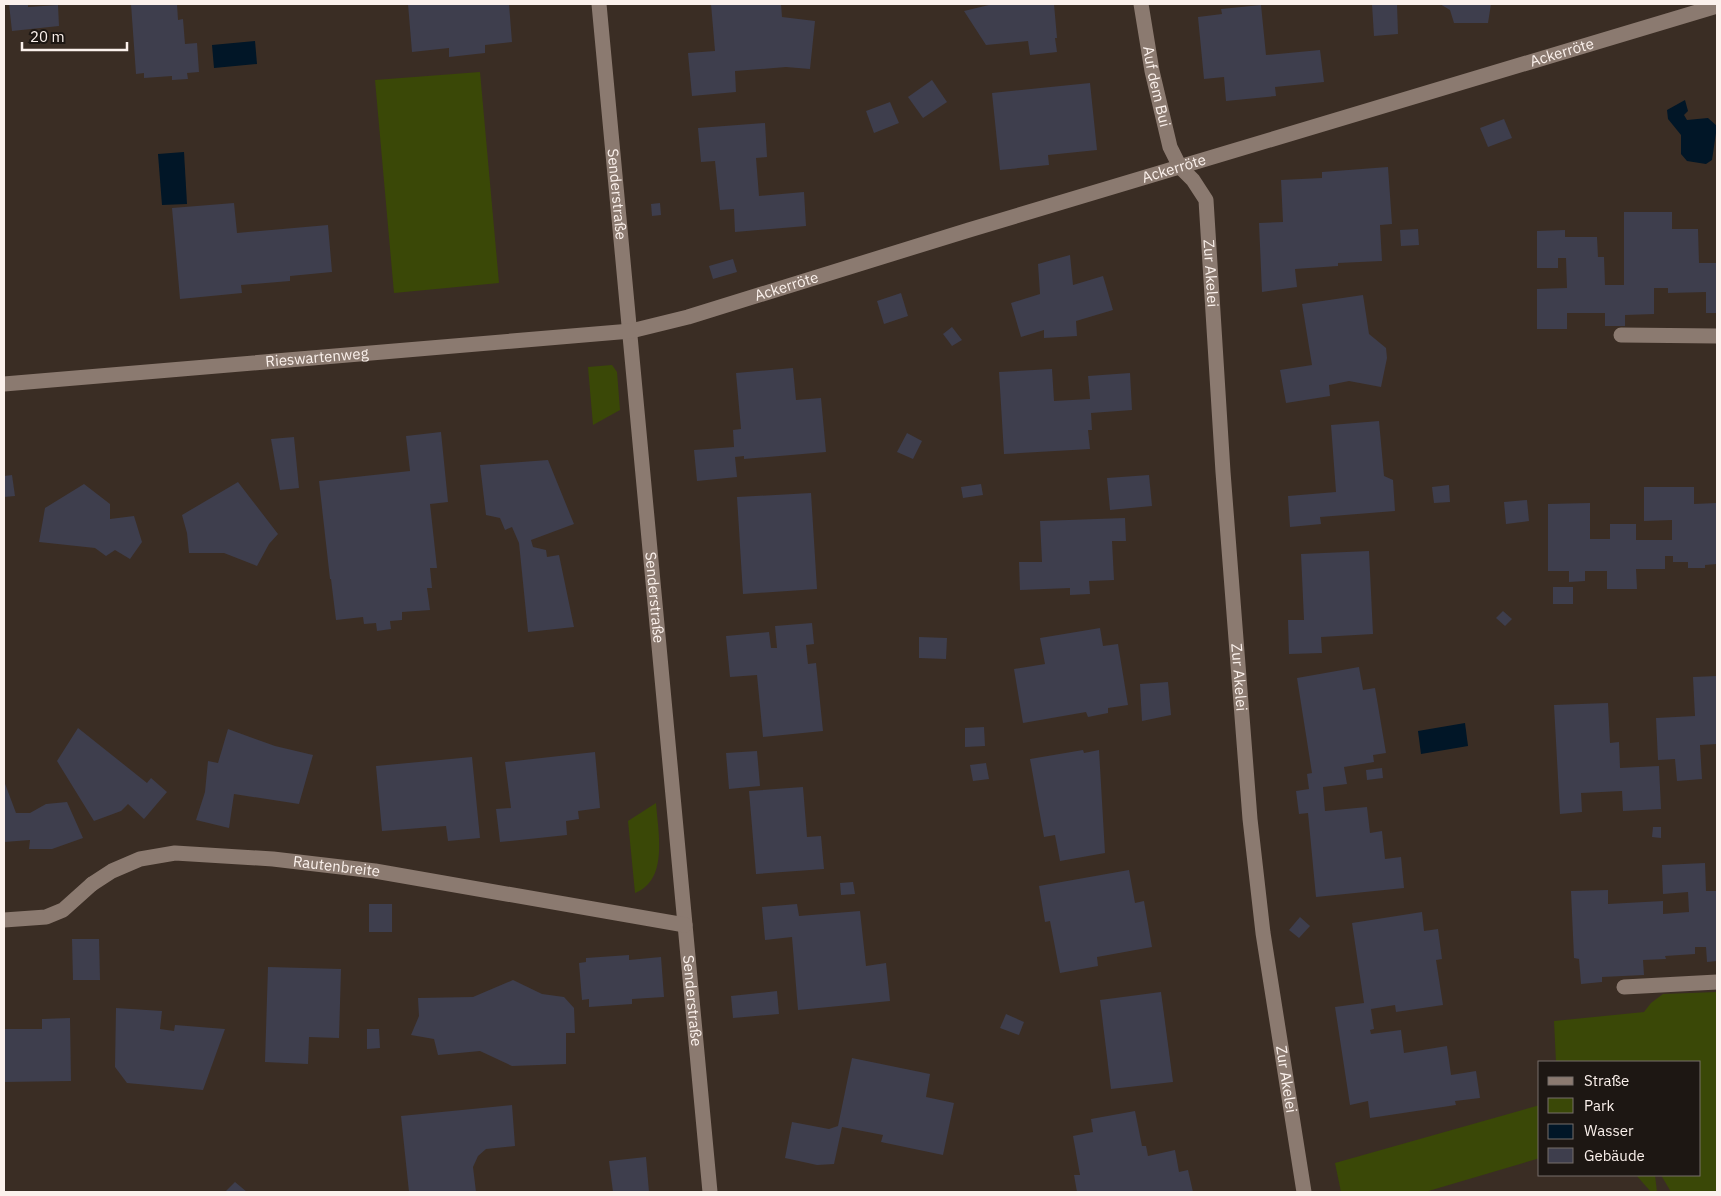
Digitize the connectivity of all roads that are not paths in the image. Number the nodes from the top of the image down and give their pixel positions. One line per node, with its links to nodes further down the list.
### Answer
1 (599, 4): 5 (street, Senderstraße)
2 (1141, 4): 4 (street, Auf dem Bui)
3 (1717, 6): 4 (street, Ackerröte)
4 (1180, 167): 5 (street, Ackerröte); 14 (street, Zur Akelei)
5 (631, 331): 8 (street, Rieswartenweg); 10 (street, Senderstraße)
6 (1621, 335): 7 (street)
7 (1717, 336)
8 (4, 384)
9 (4, 920): 10 (street, Rautenbreite)
10 (685, 924): 13 (street, Senderstraße)
11 (1717, 982): 12 (street)
12 (1624, 987)
13 (710, 1192)
14 (1304, 1192)

